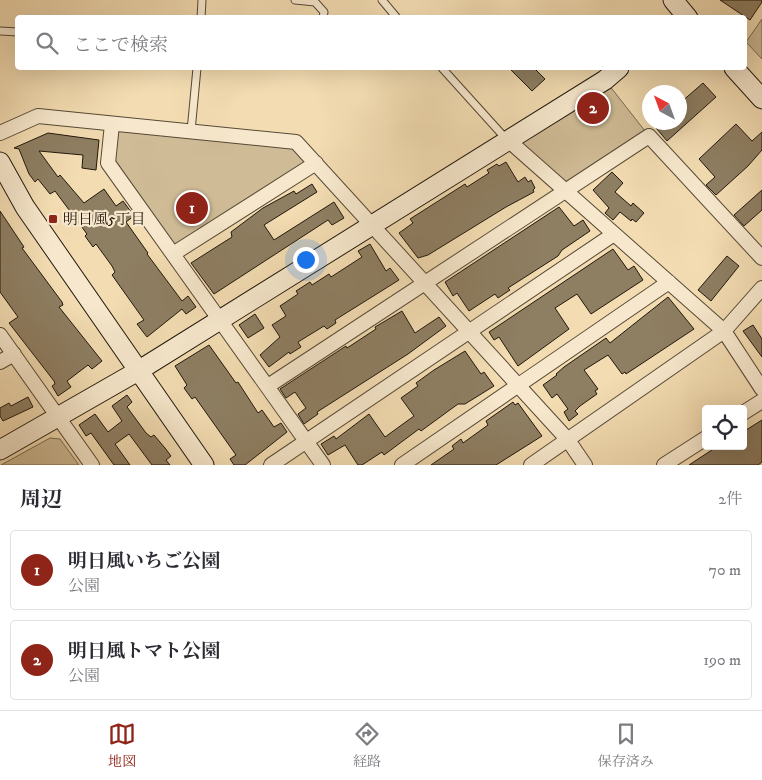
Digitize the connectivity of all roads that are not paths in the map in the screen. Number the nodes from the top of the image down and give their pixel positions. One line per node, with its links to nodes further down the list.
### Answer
1 (202, 0): 4 (lane)
2 (295, 0): 5 (lane)
3 (382, 0): 6 (lane)
4 (201, 15)
5 (324, 15)
6 (394, 15)
7 (0, 32): 8 (lane)
8 (15, 32)
9 (196, 70): 15 (lane)
10 (444, 70): 17 (lane)
11 (616, 70): 17 (street)
12 (736, 70): 13 (street)
13 (762, 99)
14 (112, 124): 15 (street); 16 (street); 23 (street)
15 (191, 131): 19 (street)
16 (0, 133)
17 (508, 140): 20 (street); 21 (street)
18 (0, 162): 34 (street)
19 (316, 163): 21 (street); 23 (street)
20 (564, 190): 22 (street); 24 (street); 25 (street)
21 (372, 225): 25 (street); 28 (street)
22 (614, 234): 26 (street); 30 (street)
23 (173, 254): 28 (street)
24 (762, 258)
25 (424, 282): 30 (street); 35 (street)
26 (669, 282): 29 (street); 36 (street)
27 (762, 288): 29 (street)
28 (220, 320): 34 (street); 35 (street)
29 (724, 331): 37 (street); 41 (street)
30 (469, 332): 36 (street); 43 (street)
31 (0, 335): 32 (street)
32 (14, 354): 33 (street); 40 (street)
33 (0, 362)
34 (138, 371): 40 (street); 46 (street)
35 (268, 386): 43 (street)
36 (518, 386): 41 (street); 49 (street)
37 (762, 389)
38 (762, 401): 39 (street)
39 (747, 410)
40 (58, 417): 44 (street); 45 (street)
41 (568, 440): 50 (street); 51 (street)
42 (702, 441): 52 (street)
43 (307, 442): 47 (street); 48 (street)
44 (0, 450)
45 (92, 465)
46 (204, 465)
47 (271, 465)
48 (323, 465)
49 (402, 465)
50 (531, 465)
51 (585, 465)
52 (664, 465)

